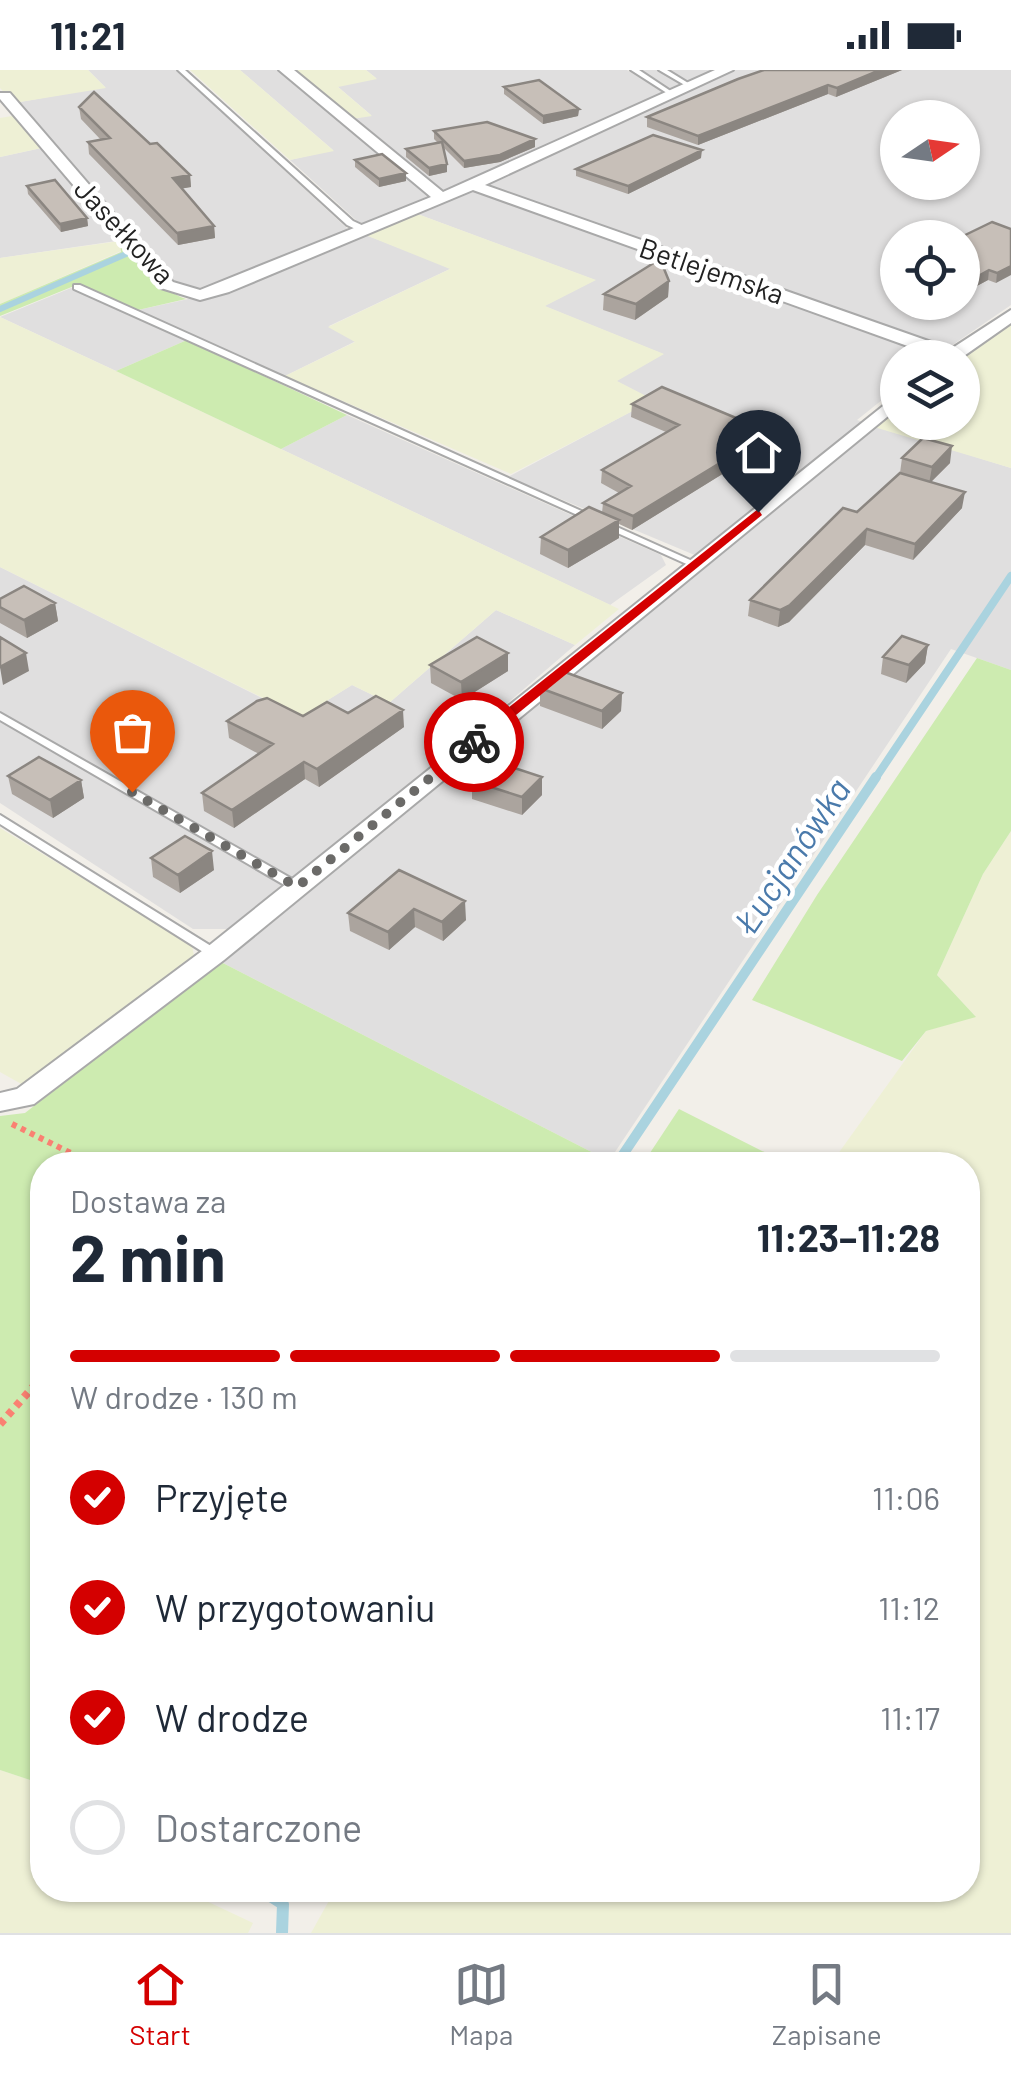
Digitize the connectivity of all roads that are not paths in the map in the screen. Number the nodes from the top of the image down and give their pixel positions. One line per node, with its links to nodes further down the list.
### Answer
1 (182, 70): 11 (lane)
2 (286, 70): 10 (street)
3 (634, 70): 7 (lane)
4 (662, 70): 6 (lane)
5 (726, 70): 6 (street, Jasełkowa)
6 (690, 86): 7 (street, Jasełkowa)
7 (672, 94): 9 (street, Jasełkowa)
8 (5, 96): 11 (street, Jasełkowa)
9 (472, 185): 10 (street, Jasełkowa); 14 (street, Betlejemska)
10 (441, 198): 11 (street, Jasełkowa)
11 (365, 230)
12 (77, 287): 17 (lane)
13 (1011, 315): 15 (street)
14 (906, 340)
15 (974, 340)
16 (880, 414): 17 (street)
17 (694, 564): 20 (street)
18 (0, 716): 20 (lane)
19 (0, 818): 21 (lane)
20 (297, 887): 21 (street)
21 (216, 954): 22 (street)
22 (12, 1107)

